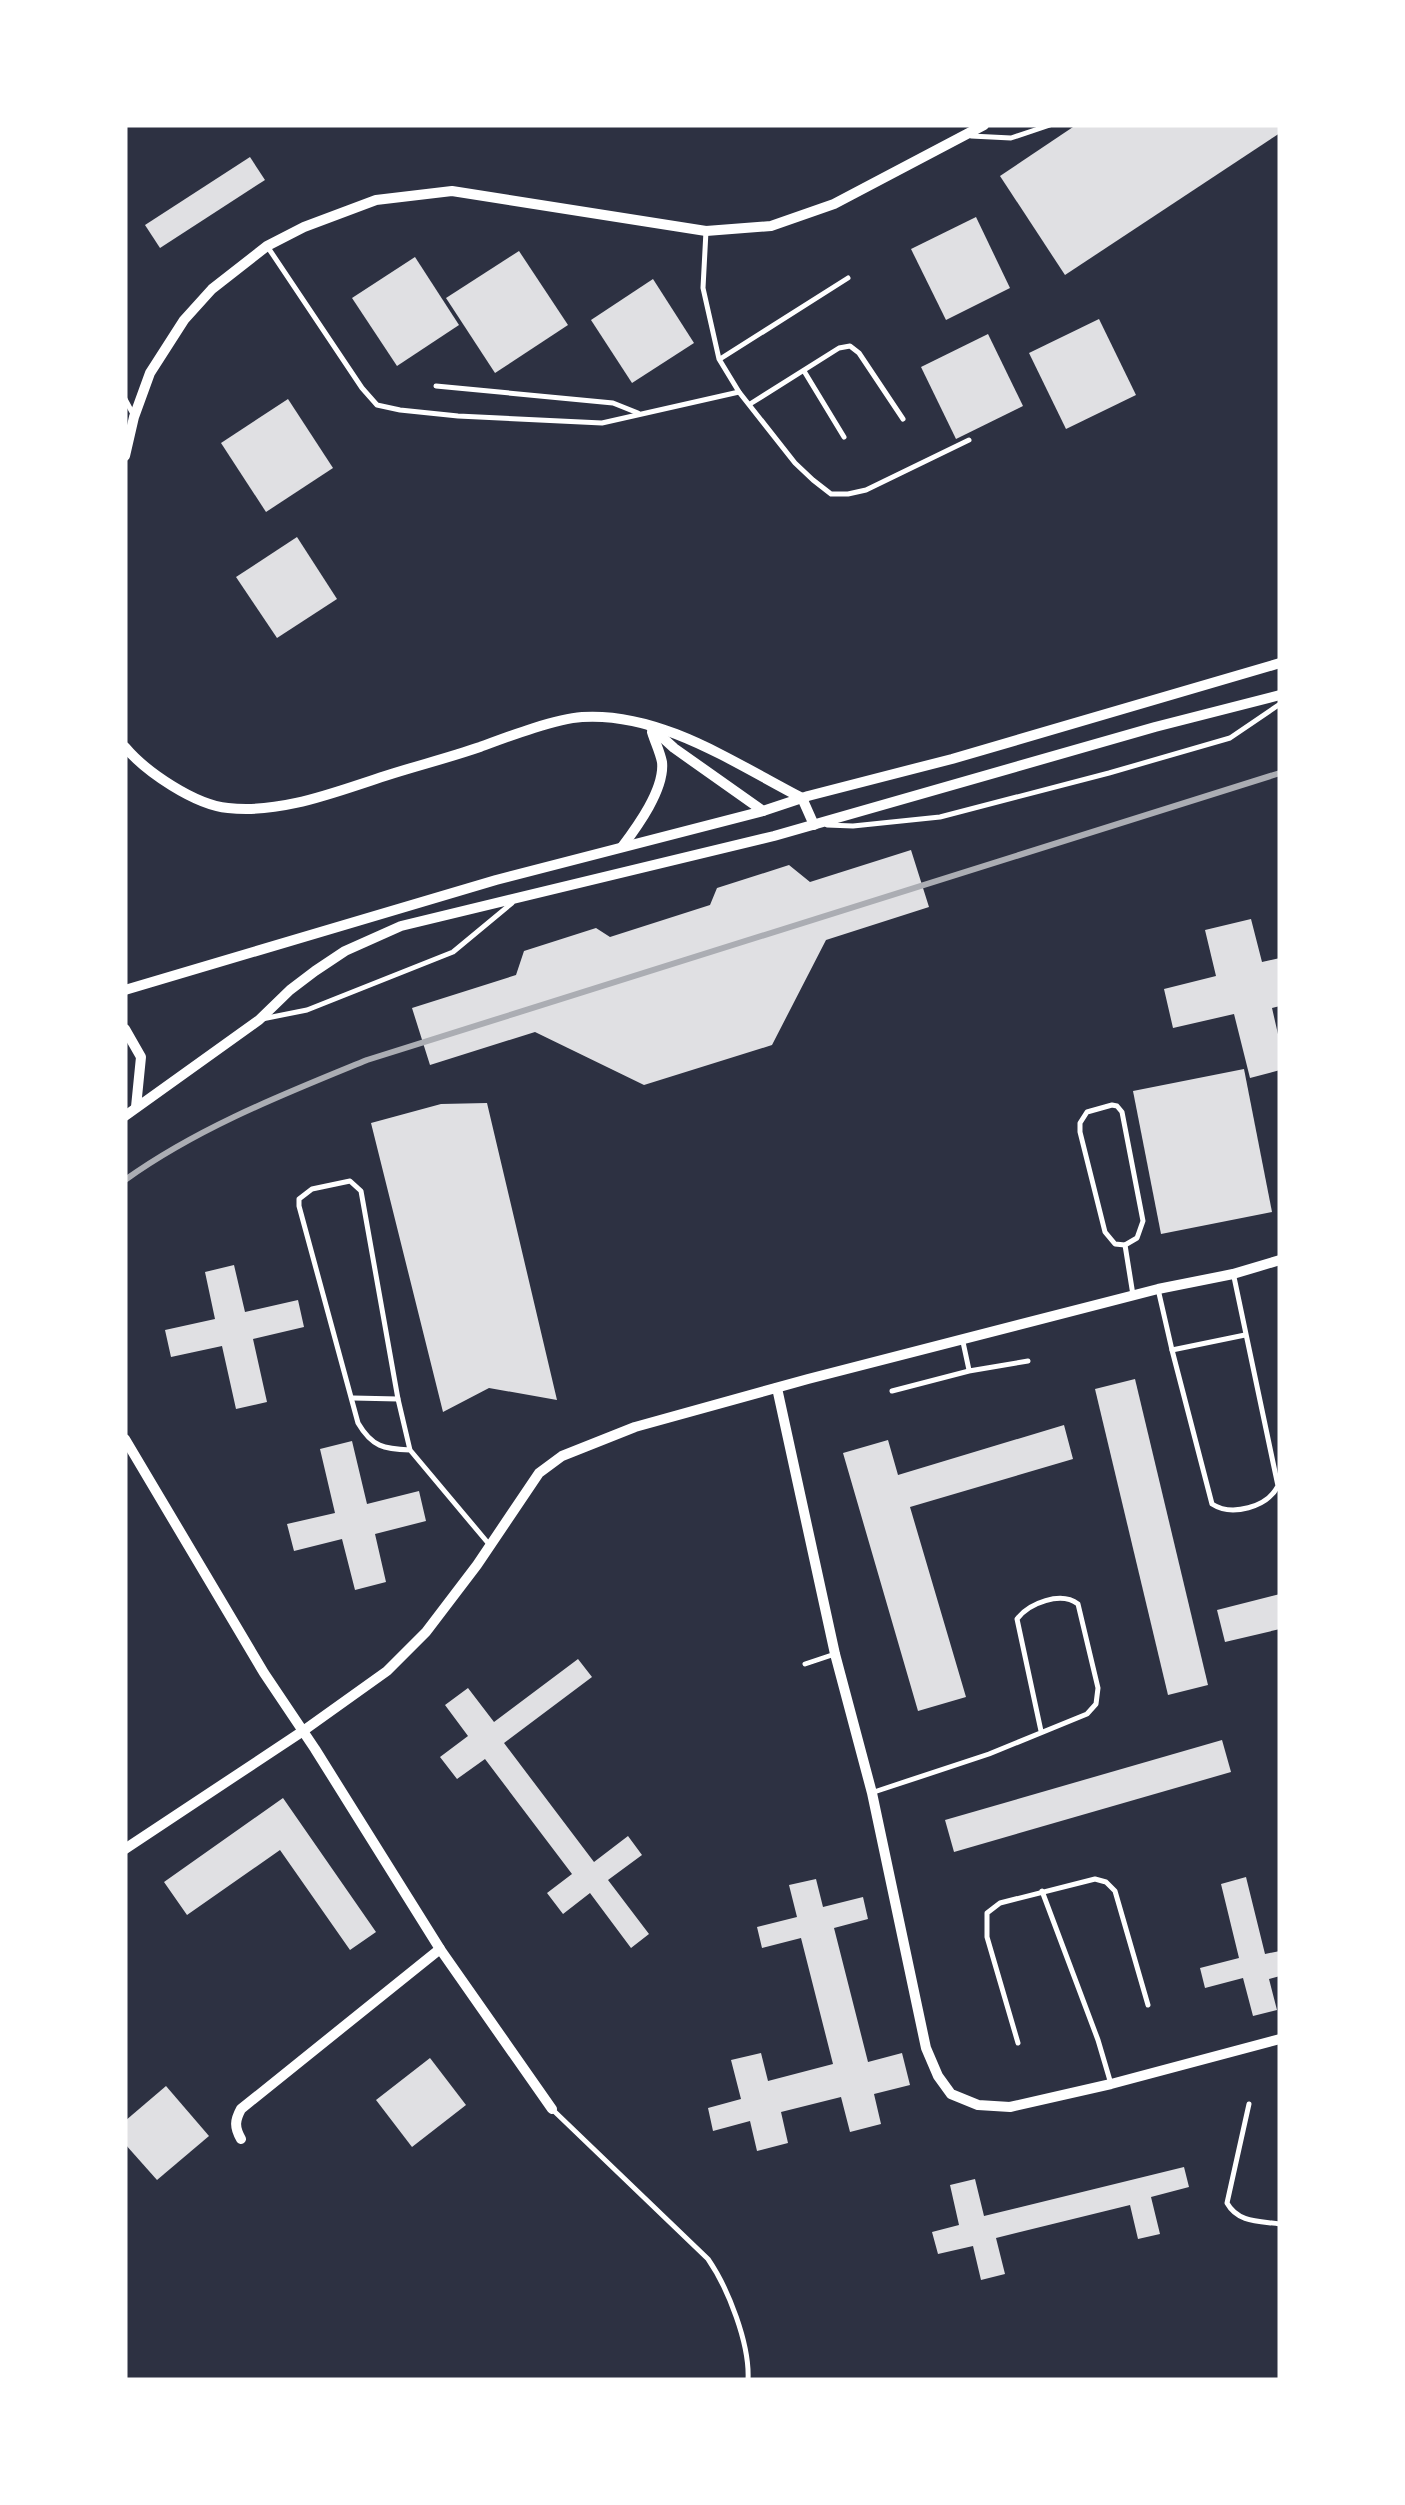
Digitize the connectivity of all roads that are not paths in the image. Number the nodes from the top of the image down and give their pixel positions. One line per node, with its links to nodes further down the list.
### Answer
1 (984, 125): 3 (street)
2 (1050, 125): 3 (lane)
3 (963, 136): 4 (street)
4 (706, 231): 5 (street); 7 (lane)
5 (267, 246): 13 (lane); 14 (street)
6 (848, 278): 7 (lane)
7 (719, 359): 10 (lane)
8 (804, 371): 12 (lane); 15 (lane); 16 (lane)
9 (436, 386): 13 (lane)
10 (739, 392): 12 (lane); 13 (lane)
11 (125, 400): 14 (lane)
12 (750, 404): 17 (lane)
13 (641, 415)
14 (134, 417): 18 (street)
15 (903, 418)
16 (844, 438)
17 (968, 440)
18 (125, 456)
19 (1280, 663): 24 (street)
20 (1280, 695): 26 (street)
21 (1280, 704): 26 (lane)
22 (650, 726): 23 (street); 24 (street); 25 (street); 28 (street)
23 (125, 746)
24 (802, 798): 25 (street); 26 (street)
25 (763, 811): 27 (street); 28 (street)
26 (814, 825): 27 (street)
27 (774, 836): 29 (street)
28 (621, 848): 30 (street)
29 (520, 896): 31 (lane); 31 (street)
30 (125, 990)
31 (259, 1020): 33 (street)
32 (125, 1029): 33 (street)
33 (136, 1107): 34 (street)
34 (125, 1116)
35 (1125, 1245): 35 (lane); 39 (lane)
36 (1280, 1260): 37 (street)
37 (1233, 1274): 38 (street); 40 (lane)
38 (1158, 1288): 39 (street); 42 (lane)
39 (1134, 1295): 41 (street)
40 (1245, 1335): 42 (lane); 42 (lane)
41 (963, 1339): 44 (lane); 45 (street)
42 (1172, 1350)
43 (1028, 1361): 44 (lane)
44 (969, 1371): 46 (lane)
45 (777, 1388): 51 (street); 52 (street)
46 (892, 1391)
47 (352, 1398): 48 (lane); 48 (lane); 50 (lane)
48 (398, 1399): 50 (lane)
49 (125, 1438): 54 (street)
50 (410, 1450): 51 (lane)
51 (490, 1546): 54 (street)
52 (835, 1654): 53 (lane); 56 (street)
53 (805, 1664)
54 (302, 1730): 57 (street); 59 (street)
55 (1040, 1731): 55 (lane); 56 (lane)
56 (872, 1793): 63 (street)
57 (125, 1849)
58 (1042, 1890): 60 (lane); 62 (lane); 63 (lane)
59 (440, 1949): 65 (street); 66 (street)
60 (1148, 2005)
61 (1280, 2039): 63 (street)
62 (1018, 2043)
63 (1110, 2084)
64 (1248, 2104): 67 (lane)
65 (552, 2109): 68 (lane)
66 (241, 2139)
67 (1280, 2224)
68 (748, 2380)

